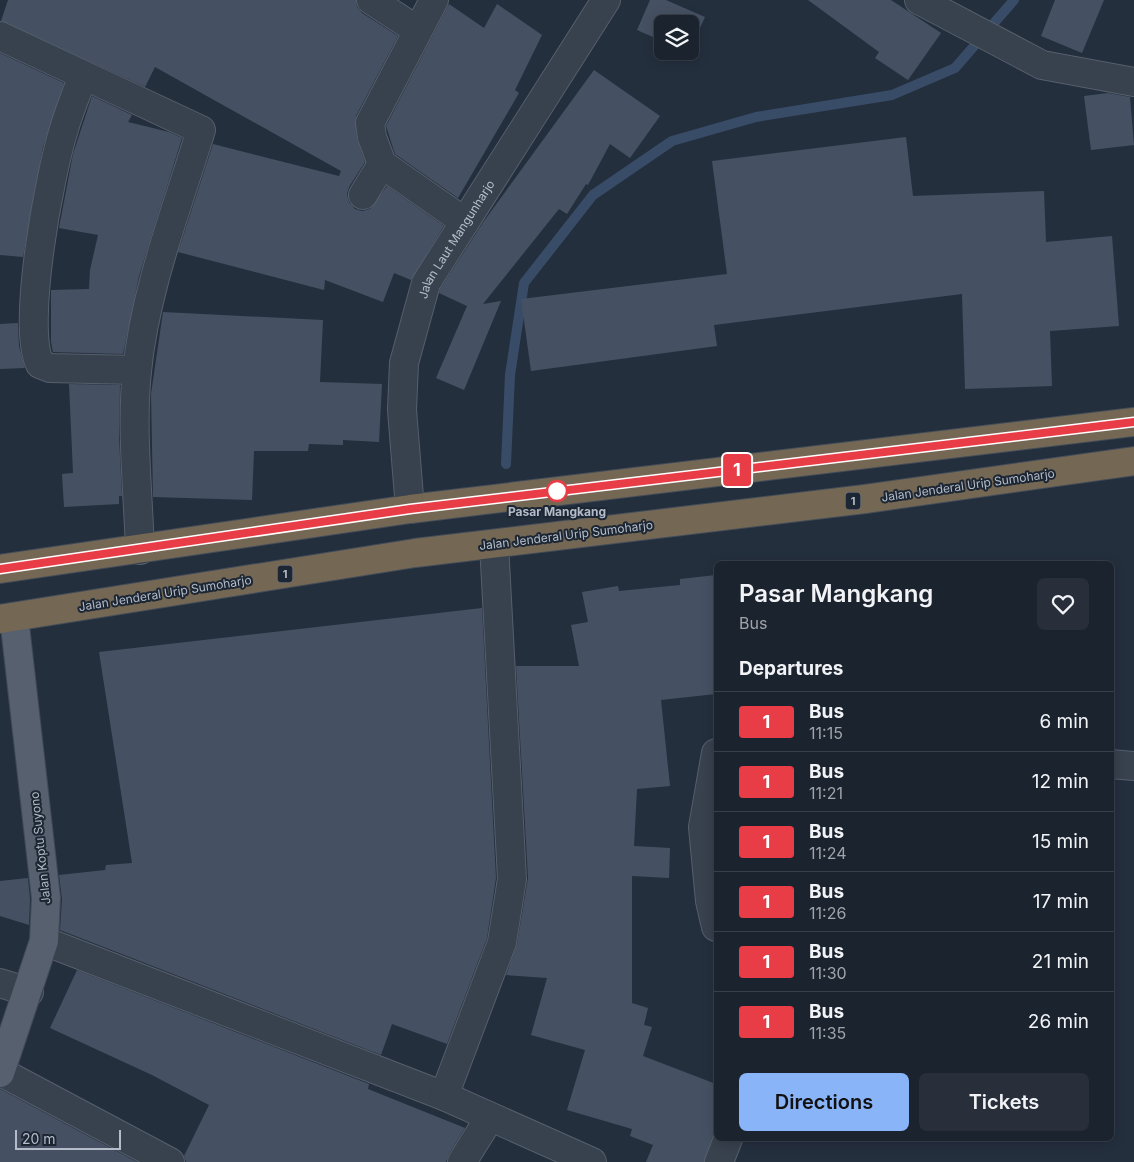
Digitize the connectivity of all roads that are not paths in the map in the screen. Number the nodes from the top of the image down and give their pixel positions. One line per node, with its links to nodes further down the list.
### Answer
1 (371, 0): 5 (street)
2 (434, 0): 5 (street)
3 (606, 0): 11 (street, Jalan Laut Mangunharjo)
4 (919, 0): 8 (street)
5 (417, 30): 9 (street)
6 (0, 36): 7 (street)
7 (83, 75): 12 (street); 12 (street)
8 (1134, 82)
9 (382, 164): 10 (street); 11 (street)
10 (363, 196)
11 (465, 222): 15 (street, Jalan Laut Mangunharjo)
12 (137, 370): 17 (street)
13 (1134, 422): 15 (highway)
14 (1134, 461): 16 (highway, Jalan Jenderal Urip Sumoharjo / 1)
15 (410, 509): 17 (highway)
16 (494, 544): 19 (highway, Jalan Jenderal Urip Sumoharjo / 1); 28 (street)
17 (140, 550): 18 (highway)
18 (0, 569)
19 (7, 618): 24 (main road, Jalan Koptu Suyono)
20 (714, 763): 23 (street)
21 (1114, 764): 22 (street)
22 (1134, 766)
23 (714, 918)
24 (44, 941): 26 (main road, Jalan Koptu Suyono); 28 (street)
25 (0, 983): 26 (street)
26 (29, 992): 27 (main road, Jalan Koptu Suyono)
27 (0, 1073): 31 (street)
28 (444, 1096): 29 (street)
29 (490, 1117): 32 (street); 33 (street)
30 (727, 1141): 34 (street)
31 (170, 1162)
32 (462, 1162)
33 (592, 1162)
34 (719, 1162)

